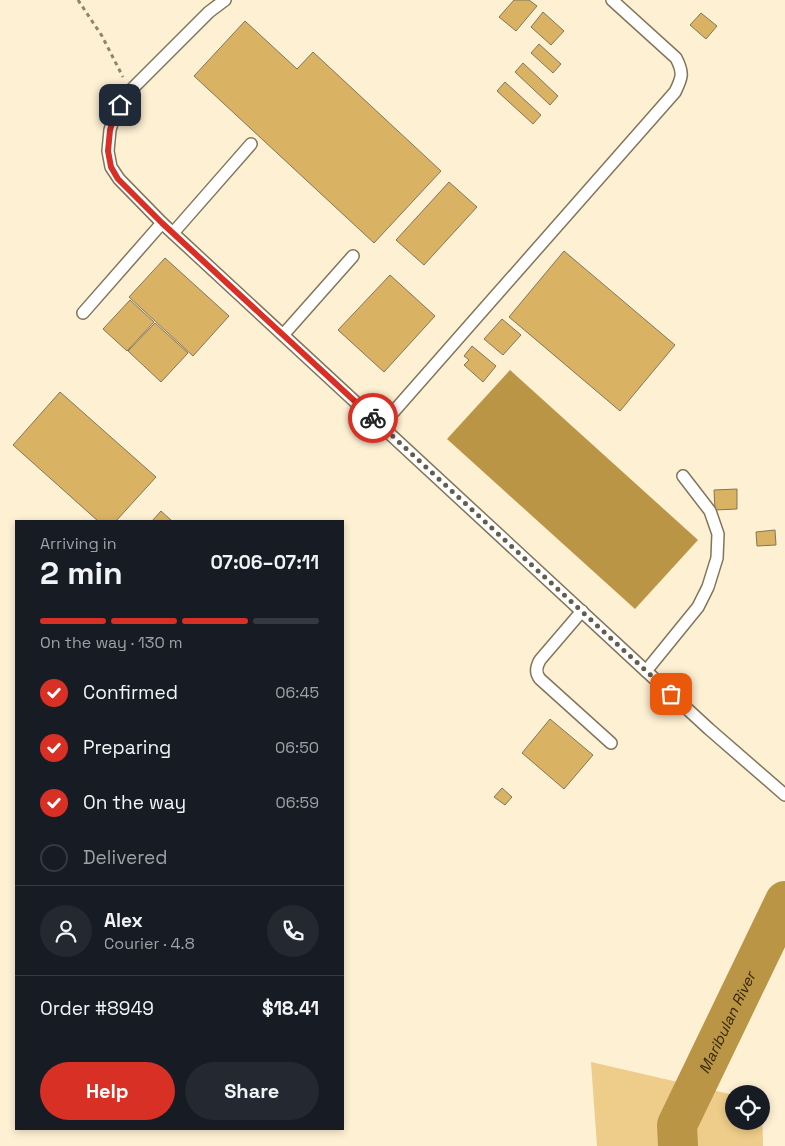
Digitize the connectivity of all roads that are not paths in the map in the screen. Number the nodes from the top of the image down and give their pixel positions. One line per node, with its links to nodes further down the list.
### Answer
1 (225, 0): 4 (lane)
2 (612, 0): 9 (lane)
3 (251, 144): 5 (lane)
4 (162, 223): 5 (lane); 7 (lane)
5 (173, 233): 8 (lane)
6 (353, 256): 8 (lane)
7 (83, 313)
8 (283, 335): 9 (lane)
9 (381, 426): 11 (lane)
10 (683, 476): 12 (lane)
11 (582, 611): 12 (lane); 13 (lane)
12 (646, 671): 14 (lane)
13 (611, 742)
14 (785, 794)

